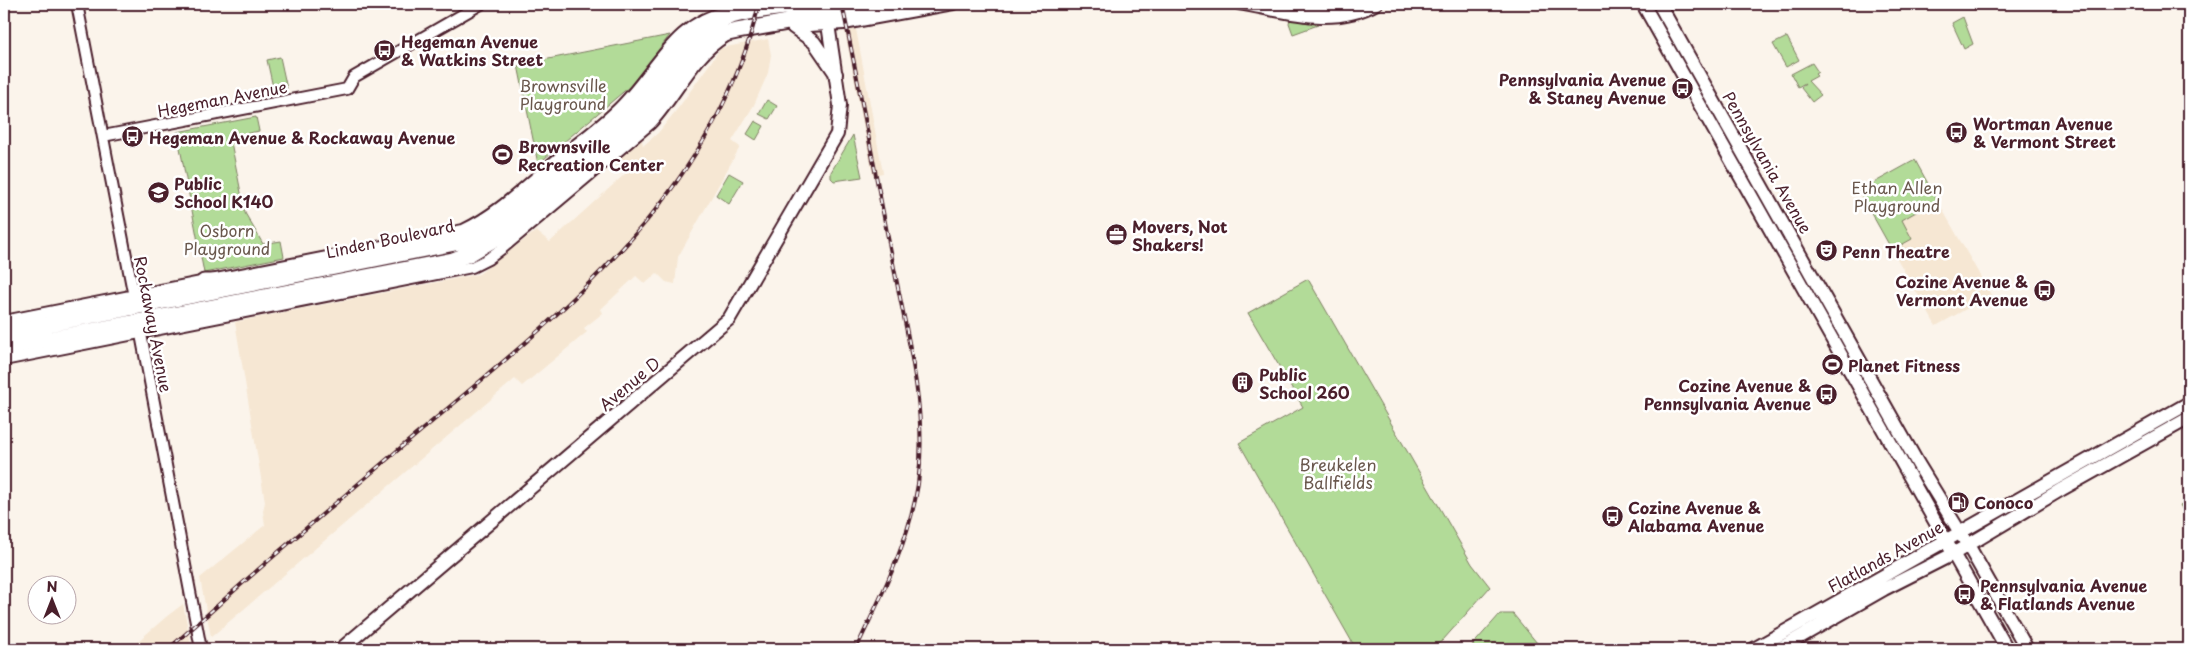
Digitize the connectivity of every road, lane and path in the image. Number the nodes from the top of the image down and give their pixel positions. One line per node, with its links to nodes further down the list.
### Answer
1 (77, 4): 18 (street, Rockaway Avenue)
2 (481, 4): 18 (street, Hegeman Avenue)
3 (785, 4): 12 (street, Linden Boulevard)
4 (889, 4): 13 (highway, Linden Boulevard)
5 (954, 4): 13 (street, Linden Boulevard)
6 (1239, 4): 9 (street)
7 (1301, 4): 8 (highway)
8 (1343, 4)
9 (1377, 4)
10 (1643, 4): 37 (main road, Pennsylvania Avenue)
11 (1659, 4): 36 (main road, Pennsylvania Avenue)
12 (763, 9): 13 (highway, Linden Boulevard); 19 (street, Linden Boulevard); 20 (highway, Linden Boulevard)
13 (825, 11): 14 (highway, Linden Boulevard); 15 (street, Linden Boulevard); 17 (main road, Avenue D)
14 (771, 25): 15 (street, Linden Boulevard); 16 (highway, Linden Boulevard)
15 (793, 27): 17 (main road)
16 (737, 31): 23 (highway, Linden Boulevard); 24 (street, Linden Boulevard)
17 (837, 75): 41 (main road, Avenue D)
18 (103, 136): 25 (street, Rockaway Avenue)
19 (352, 253): 20 (highway); 21 (street, Linden Boulevard)
20 (294, 276): 22 (highway, Linden Boulevard)
21 (204, 282): 22 (highway); 25 (street, Linden Boulevard)
22 (263, 282): 25 (highway, Linden Boulevard)
23 (214, 307): 24 (highway); 25 (highway, Linden Boulevard)
24 (269, 308): 25 (street, Linden Boulevard)
25 (137, 314): 26 (street, Linden Boulevard); 28 (highway, Linden Boulevard); 30 (highway, Linden Boulevard); 33 (street, Linden Boulevard); 40 (street, Rockaway Avenue)
26 (4, 321)
27 (4, 327): 28 (highway)
28 (27, 328): 29 (highway, Linden Boulevard)
29 (4, 333)
30 (21, 345): 31 (highway, Linden Boulevard); 32 (highway)
31 (4, 348)
32 (4, 353)
33 (4, 360)
34 (2189, 403): 36 (main road, Flatlands Avenue)
35 (2189, 418): 38 (main road, Flatlands Avenue)
36 (1958, 533): 37 (main road, Flatlands Avenue); 38 (main road, Pennsylvania Avenue)
37 (1945, 541): 39 (main road, Pennsylvania Avenue); 42 (main road, Flatlands Avenue)
38 (1968, 546): 39 (main road, Flatlands Avenue); 45 (main road, Pennsylvania Avenue)
39 (1953, 554): 43 (main road, Flatlands Avenue); 44 (main road, Pennsylvania Avenue)
40 (201, 649)
41 (341, 649)
42 (1754, 649)
43 (1780, 649)
44 (2007, 649)
45 (2027, 649)

